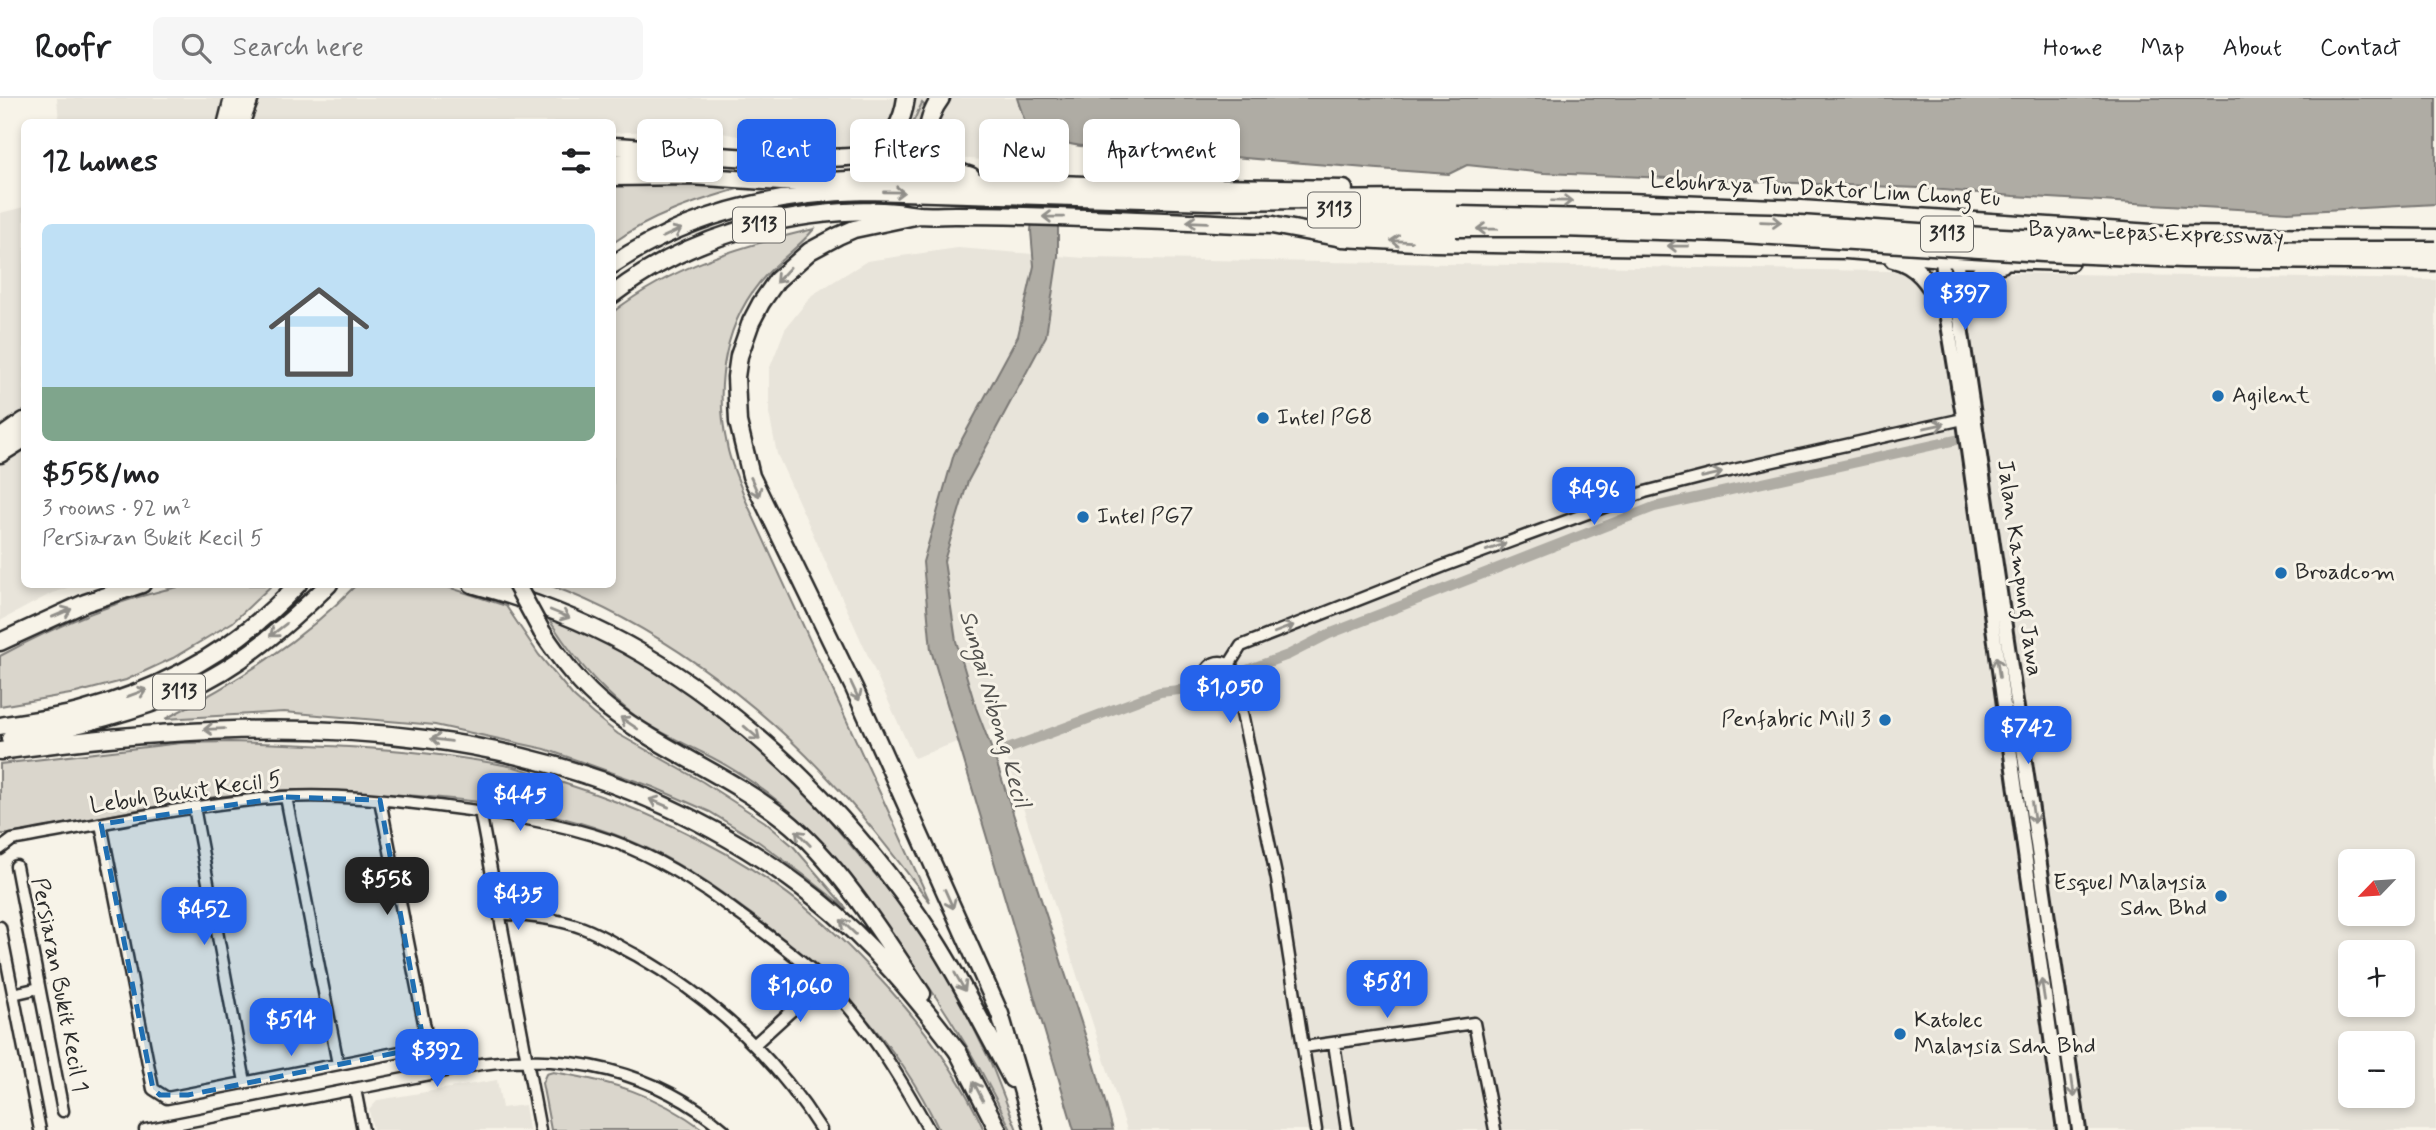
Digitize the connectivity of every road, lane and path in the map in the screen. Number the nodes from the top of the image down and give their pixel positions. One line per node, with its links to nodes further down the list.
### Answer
1 (233, 98): 5 (main road)
2 (250, 98): 6 (main road)
3 (906, 98): 9 (main road)
4 (941, 98): 13 (main road)
5 (228, 119)
6 (242, 119)
7 (616, 146): 8 (main road)
8 (637, 147)
9 (723, 156)
10 (637, 159): 11 (main road)
11 (616, 162)
12 (616, 177): 14 (main road)
13 (979, 179)
14 (979, 182)
15 (990, 182): 16 (main road)
16 (1017, 189): 17 (main road, Lebuhraya Tun Doktor Lim Chong Eu / 3113); 32 (main road, Lebuhraya Tun Doktor Lim Chong Eu / 3113, one-way to 16)
17 (1086, 190): 18 (main road); 19 (main road, Lebuhraya Tun Doktor Lim Chong Eu / 3113)
18 (1407, 199): 19 (main road, Lebuhraya Tun Doktor Lim Chong Eu / 3113); 21 (main road, Lebuhraya Tun Doktor Lim Chong Eu / 3113, one-way to 21)
19 (1211, 201): 22 (main road, Lebuhraya Tun Doktor Lim Chong Eu / 3113)
20 (920, 215): 23 (main road, 3113, one-way to 20); 34 (main road, 3113); 72 (main road, one-way to 72)
21 (1957, 219): 24 (main road, Lebuhraya Tun Doktor Lim Chong Eu / 3113); 25 (street)
22 (1457, 221): 23 (main road, 3113); 28 (main road, Bayan Lepas Expressway / 3113, one-way to 28, bridge); 31 (main road, Bayan Lepas Expressway / 3113, one-way to 22, bridge)
23 (1266, 224): 27 (main road, 3113, one-way to 23)
24 (2074, 227): 25 (main road); 26 (main road, Lebuhraya Tun Doktor Lim Chong Eu / 3113)
25 (1957, 237): 29 (main road)
26 (2436, 238)
27 (1846, 250): 29 (main road, 3113); 35 (main road)
28 (2436, 250)
29 (1949, 258): 30 (main road, 3113); 35 (street, Jalan Kampung Jawa)
30 (2035, 261): 33 (main road, 3113); 35 (main road)
31 (2436, 262)
32 (616, 263)
33 (2436, 269)
34 (616, 292)
35 (1952, 309): 36 (street, Jalan Kampung Jawa); 87 (street, Jalan Kampung Jawa, one-way to 87)
36 (1964, 419): 47 (street, one-way to 36); 86 (street, Jalan Kampung Jawa, one-way to 36)
37 (21, 423): 38 (main road)
38 (0, 439)
39 (21, 441): 40 (main road)
40 (0, 454)
41 (130, 588): 46 (main road, one-way to 41)
42 (294, 588): 49 (main road, 3113, one-way to 42)
43 (325, 588): 50 (main road, 3113, one-way to 50)
44 (484, 588): 72 (main road, one-way to 72)
45 (518, 588): 67 (main road, one-way to 45, bridge)
46 (0, 642)
47 (1229, 665): 48 (street); 48 (street)
48 (1235, 680): 66 (street)
49 (0, 726)
50 (0, 741)
51 (0, 751): 67 (main road, one-way to 51)
52 (286, 797): 53 (street, Lebuh Bukit Kecil 5); 54 (street, Lebuh Bukit Kecil 5); 69 (street)
53 (380, 800): 55 (street, Lebuh Bukit Kecil 5); 69 (street)
54 (194, 807): 56 (street, Lebuh Bukit Kecil 5); 70 (street)
55 (480, 811): 59 (street); 61 (street, Lebuh Bukit Kecil 5)
56 (101, 824): 57 (street, Lebuh Bukit Kecil 5); 70 (street)
57 (0, 849)
58 (16, 866): 62 (street, Persiaran Bukit Kecil 1)
59 (499, 913): 65 (street); 68 (street)
60 (0, 927): 63 (street)
61 (824, 981): 65 (street); 80 (street, Lebuh Bukit Kecil 5)
62 (39, 988): 63 (street); 73 (street, Persiaran Bukit Kecil 1)
63 (13, 994): 74 (street)
64 (1334, 1043): 66 (street); 84 (street); 85 (street)
65 (755, 1044): 79 (street)
66 (1304, 1047): 83 (street)
67 (958, 1052): 81 (main road, one-way to 67)
68 (527, 1059): 71 (street); 77 (street); 78 (street)
69 (338, 1064): 70 (street)
70 (246, 1082)
71 (355, 1089): 75 (street); 76 (street)
72 (1027, 1106): 82 (main road)
73 (63, 1111)
74 (40, 1130)
75 (145, 1130)
76 (363, 1130)
77 (540, 1130)
78 (724, 1130)
79 (821, 1130)
80 (929, 1130)
81 (998, 1130)
82 (1034, 1130)
83 (1317, 1130)
84 (1347, 1130)
85 (1495, 1130)
86 (2064, 1130)
87 (2079, 1130)

